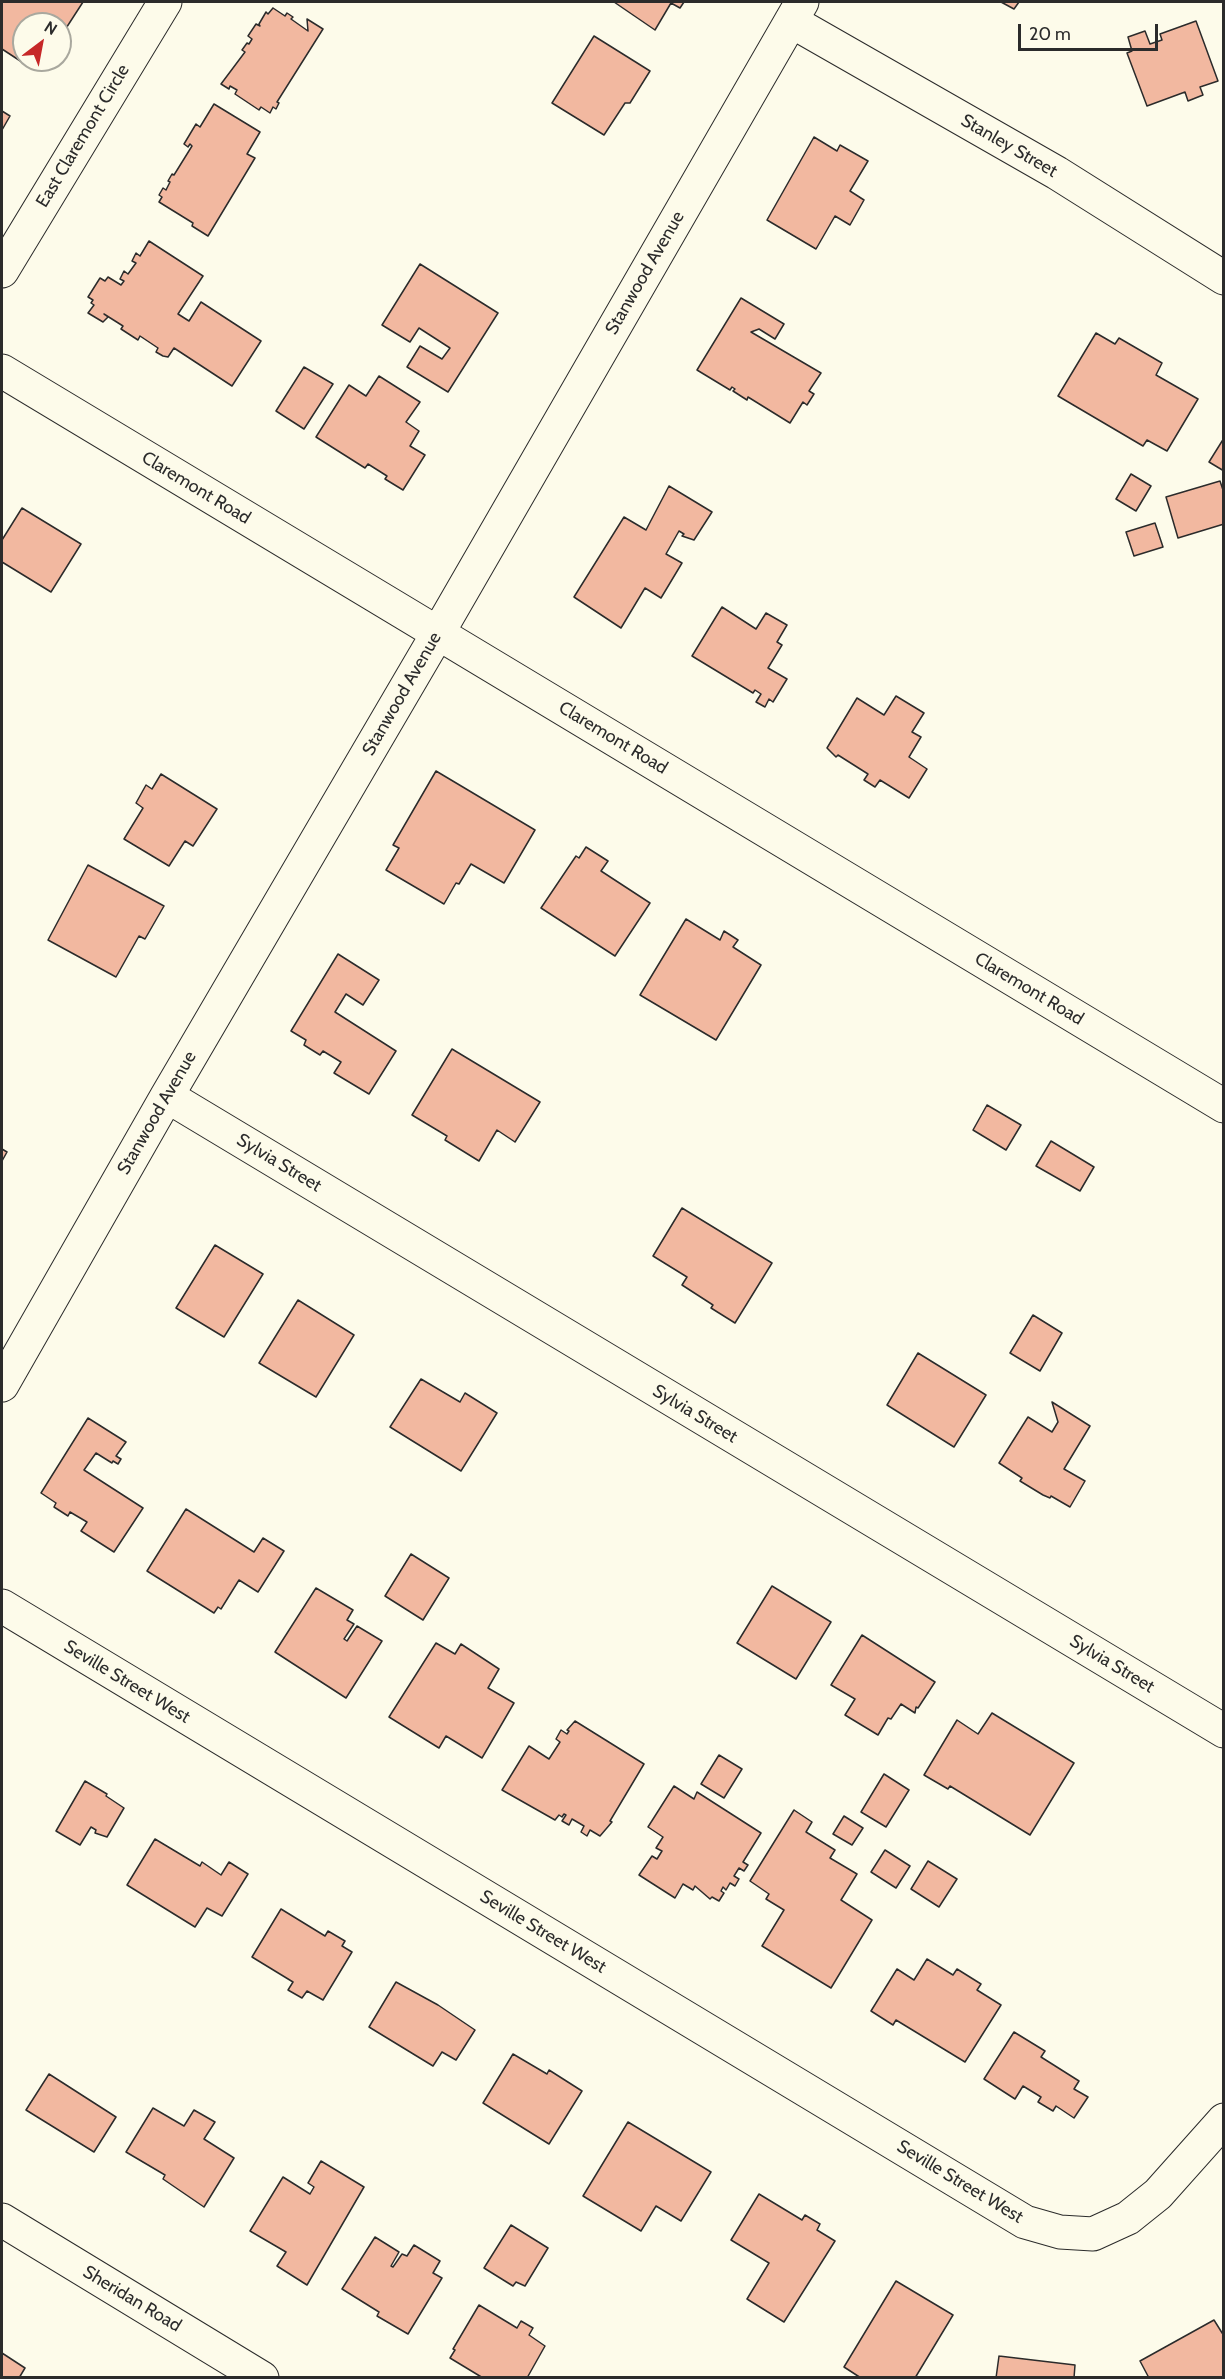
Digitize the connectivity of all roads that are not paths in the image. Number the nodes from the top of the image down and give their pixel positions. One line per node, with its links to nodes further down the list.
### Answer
1 (165, 2): 3 (street, East Claremont Circle)
2 (796, 11): 4 (street, Stanley Street); 6 (street, Stanwood Avenue)
3 (2, 271)
4 (1224, 278)
5 (2, 371): 6 (street, Claremont Road)
6 (438, 633): 7 (street, Stanwood Avenue); 8 (street, Claremont Road)
7 (167, 1096): 9 (street, Stanwood Avenue); 11 (street, Sylvia Street)
8 (1224, 1106)
9 (2, 1385)
10 (2, 1606): 12 (street, Seville Street West)
11 (1224, 1731)
12 (1224, 2120)
13 (2, 2220): 14 (street, Sheridan Road)
14 (262, 2378)

